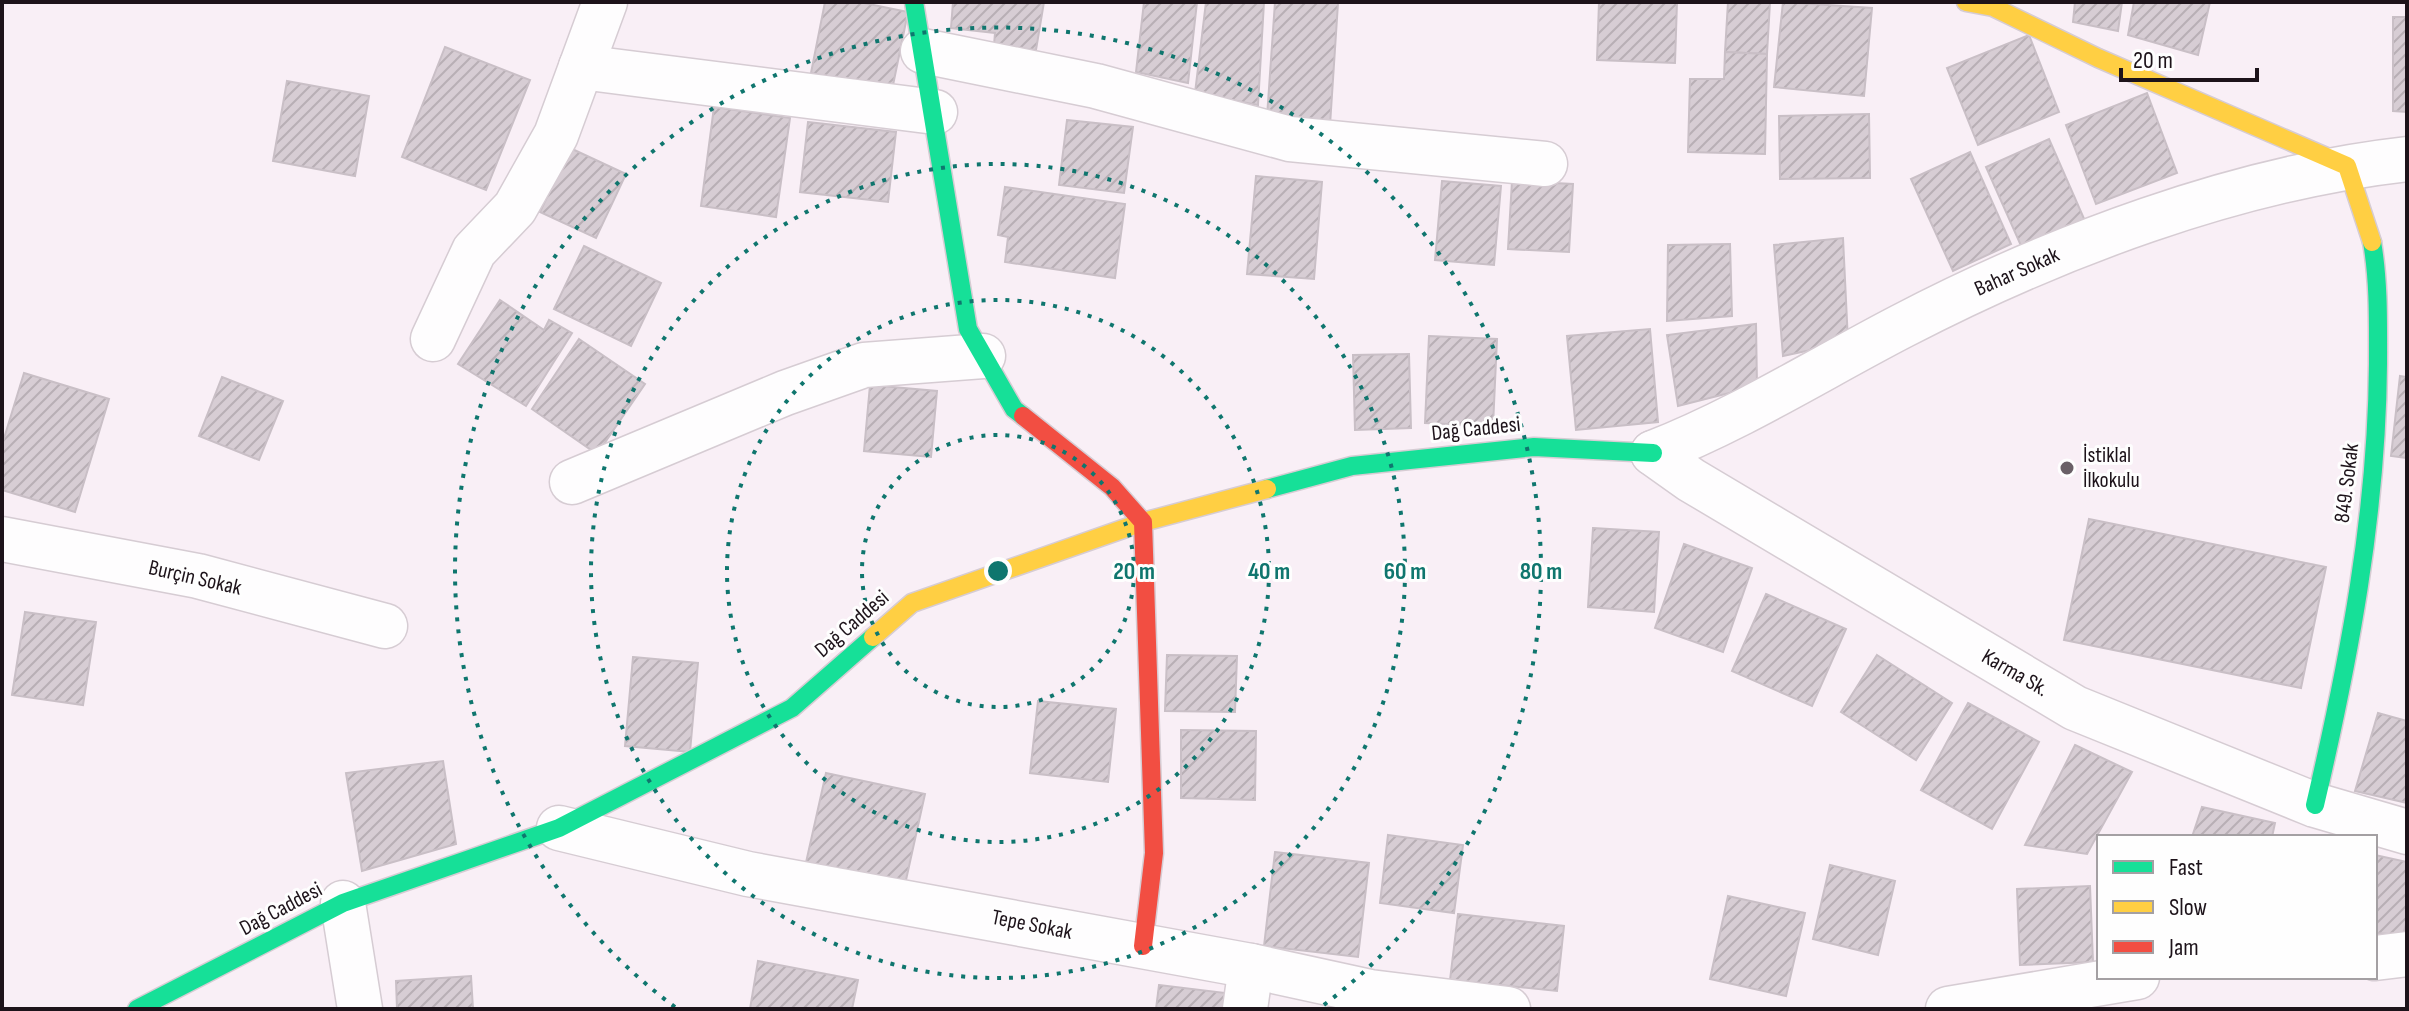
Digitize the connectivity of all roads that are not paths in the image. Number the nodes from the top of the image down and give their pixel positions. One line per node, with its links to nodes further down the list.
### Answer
1 (605, 2): 5 (street)
2 (914, 2): 4 (street)
3 (1966, 2): 9 (street)
4 (923, 51): 6 (street); 8 (street)
5 (581, 67): 6 (street); 10 (street)
6 (935, 112): 11 (street)
7 (2407, 159): 9 (street, Bahar Sokak)
8 (1545, 164)
9 (2347, 166): 12 (street, Bahar Sokak); 17 (street, 849. Sokak)
10 (433, 339)
11 (983, 356): 13 (street); 14 (street)
12 (1653, 453): 14 (street, Dağ Caddesi); 17 (street, Karma Sk.)
13 (572, 482)
14 (1143, 522): 18 (street, Dağ Caddesi); 21 (street)
15 (2, 539): 16 (street, Burçin Sokak)
16 (385, 626)
17 (2315, 805): 19 (street, Karma Sk.)
18 (559, 828): 20 (street, Dağ Caddesi); 21 (street, Tepe Sokak)
19 (2407, 832)
20 (343, 903): 26 (street, Dağ Caddesi); 27 (street)
21 (1143, 946): 24 (street, Tepe Sokak)
22 (2407, 954): 23 (street)
23 (2377, 958)
24 (1251, 966): 28 (street); 29 (street, Tepe Sokak)
25 (2125, 979): 30 (street)
26 (137, 1009)
27 (360, 1009)
28 (1245, 1009)
29 (1508, 1009)
30 (1948, 1009)

